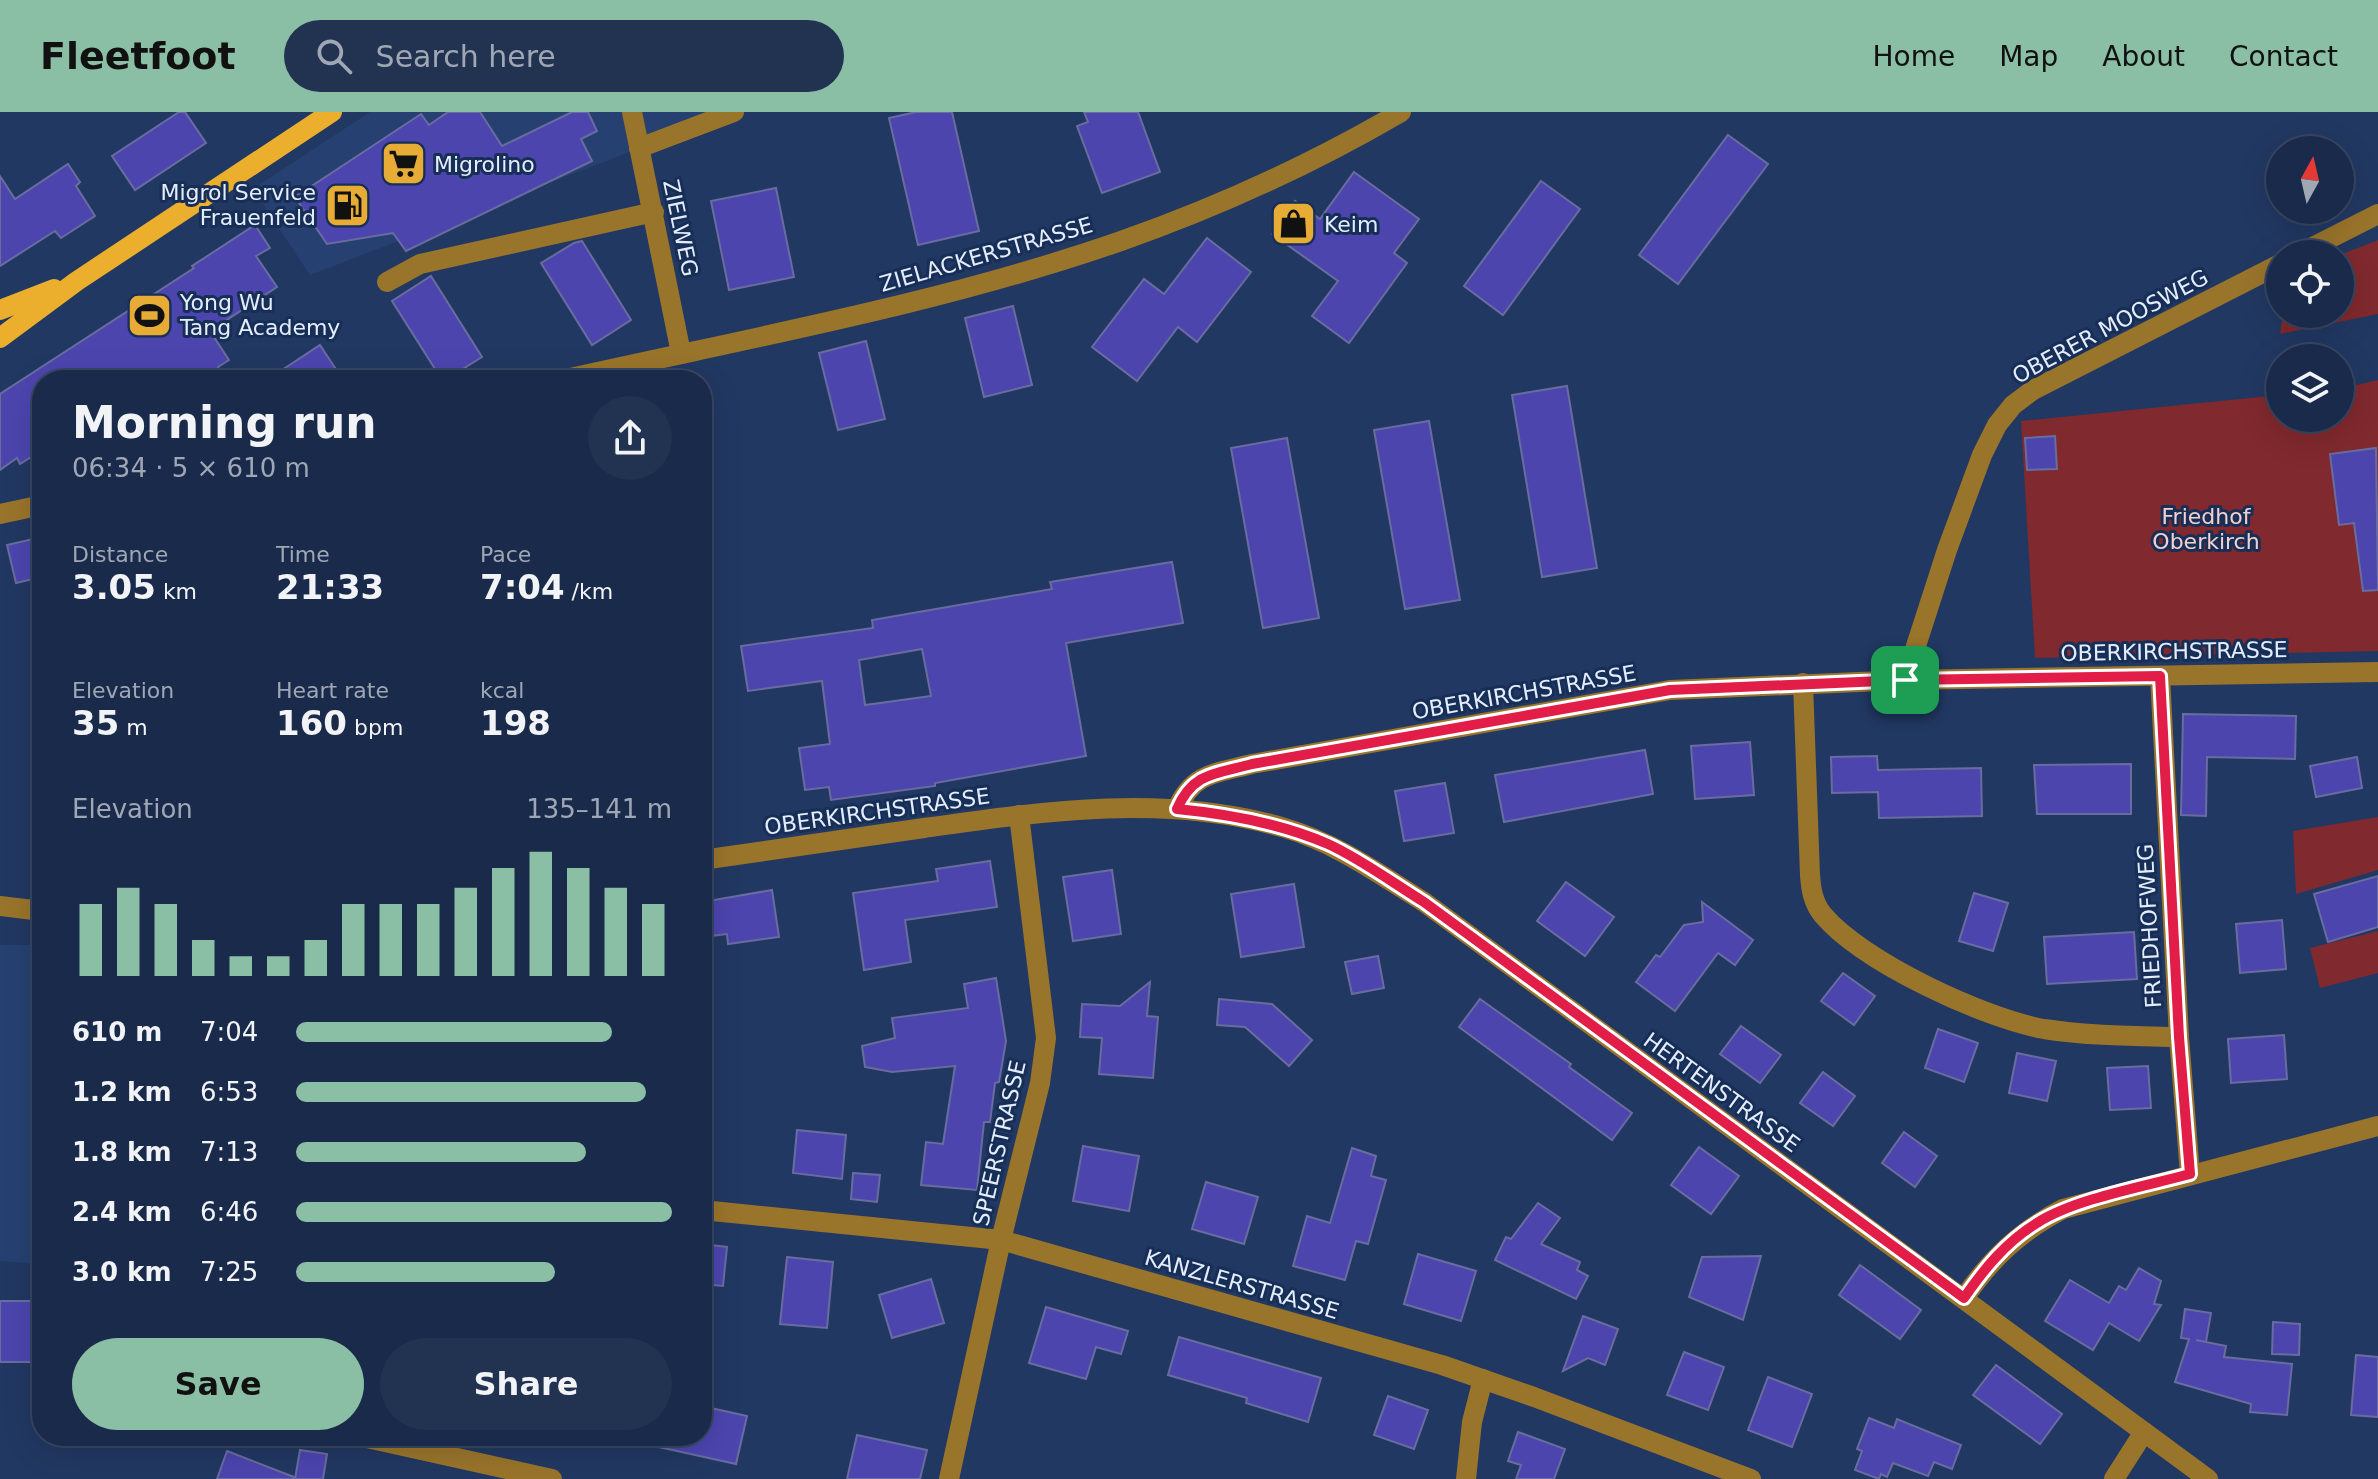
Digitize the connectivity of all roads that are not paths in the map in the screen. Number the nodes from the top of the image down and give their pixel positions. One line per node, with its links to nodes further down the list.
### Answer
1 (332, 112): 10 (main road)
2 (632, 112): 5 (street, ZIELWEG)
3 (734, 112): 5 (street)
4 (1401, 112): 14 (street, ZIELACKERSTRASSE)
5 (639, 148): 6 (street, ZIELWEG)
6 (654, 212): 11 (street); 14 (street, ZIELWEG)
7 (2378, 214): 8 (street)
8 (2327, 240)
9 (2266, 271): 20 (street, OBERER MOOSWEG)
10 (77, 281): 12 (main road); 13 (main road)
11 (387, 282)
12 (0, 310)
13 (0, 338)
14 (681, 353): 15 (street, ZIELACKERSTRASSE)
15 (606, 370)
16 (32, 507): 17 (street)
17 (0, 514)
18 (2378, 672): 19 (street, OBERKIRCHSTRASSE)
19 (2160, 676): 20 (street, OBERKIRCHSTRASSE); 27 (street, FRIEDHOFWEG)
20 (1905, 680): 21 (street, OBERKIRCHSTRASSE)
21 (1803, 683): 22 (street, OBERKIRCHSTRASSE); 27 (street)
22 (1177, 809): 23 (street, OBERKIRCHSTRASSE); 32 (street, HERTENSTRASSE)
23 (1019, 815): 24 (street, OBERKIRCHSTRASSE); 31 (street, SPEERSTRASSE)
24 (712, 859)
25 (0, 906): 26 (street)
26 (32, 910)
27 (2179, 1037): 29 (street, FRIEDHOFWEG)
28 (2378, 1126): 29 (street)
29 (2190, 1174): 32 (street)
30 (712, 1211): 31 (street, KANZLERSTRASSE)
31 (1001, 1240): 33 (street, KANZLERSTRASSE); 37 (street, SPEERSTRASSE)
32 (1964, 1298): 34 (street, HERTENSTRASSE)
33 (1483, 1379): 38 (street); 39 (street, KANZLERSTRASSE)
34 (2144, 1432): 40 (street); 41 (street, HERTENSTRASSE)
35 (403, 1446): 36 (street)
36 (552, 1479)
37 (949, 1479)
38 (1466, 1479)
39 (1751, 1479)
40 (2114, 1479)
41 (2208, 1479)

